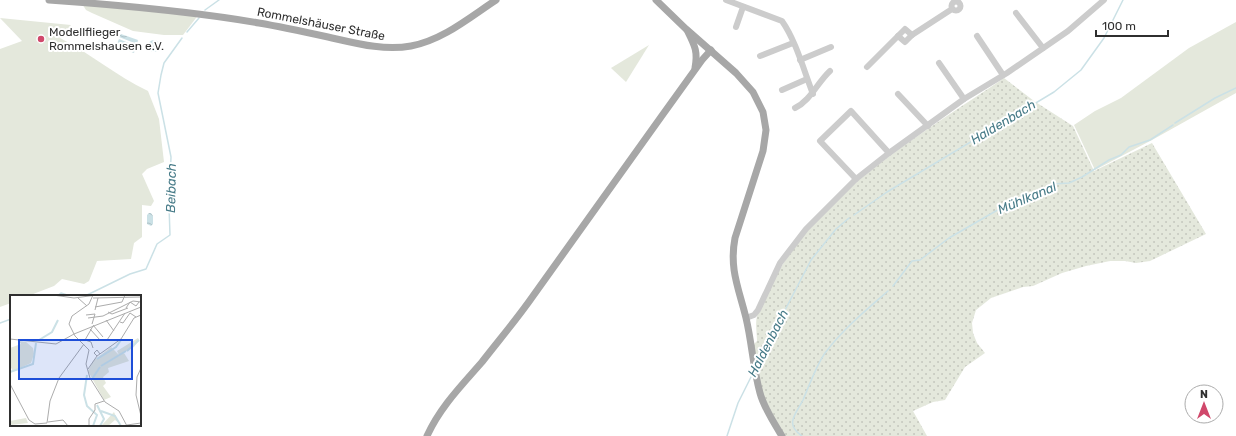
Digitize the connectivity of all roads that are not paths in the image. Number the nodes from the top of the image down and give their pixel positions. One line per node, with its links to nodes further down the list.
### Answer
1 (49, 0): 2 (main road, Rommelshäuser Straße)
2 (496, 0)
3 (656, 0): 10 (main road)
4 (726, 0): 7 (street)
5 (1104, 0): 14 (street)
6 (962, 2): 19 (street)
7 (743, 7): 9 (street); 12 (street)
8 (1016, 13): 14 (street)
9 (736, 27)
10 (686, 29): 15 (main road); 21 (main road)
11 (977, 36): 22 (street)
12 (793, 43): 16 (street); 17 (street)
13 (831, 47): 17 (street)
14 (1043, 48): 22 (street)
15 (711, 50): 21 (main road); 32 (main road)
16 (760, 56)
17 (800, 60): 23 (street)
18 (940, 63): 27 (street)
19 (867, 67)
20 (830, 71): 25 (street)
21 (694, 72): 33 (main road)
22 (1003, 75): 27 (street)
23 (807, 79): 24 (street); 25 (street)
24 (782, 90)
25 (813, 94): 28 (street)
26 (898, 94): 29 (street)
27 (964, 99): 29 (street)
28 (795, 108)
29 (928, 126): 30 (street)
30 (889, 153): 31 (street); 31 (street)
31 (856, 179): 32 (street)
32 (746, 318): 34 (main road)
33 (427, 436)
34 (782, 436)

